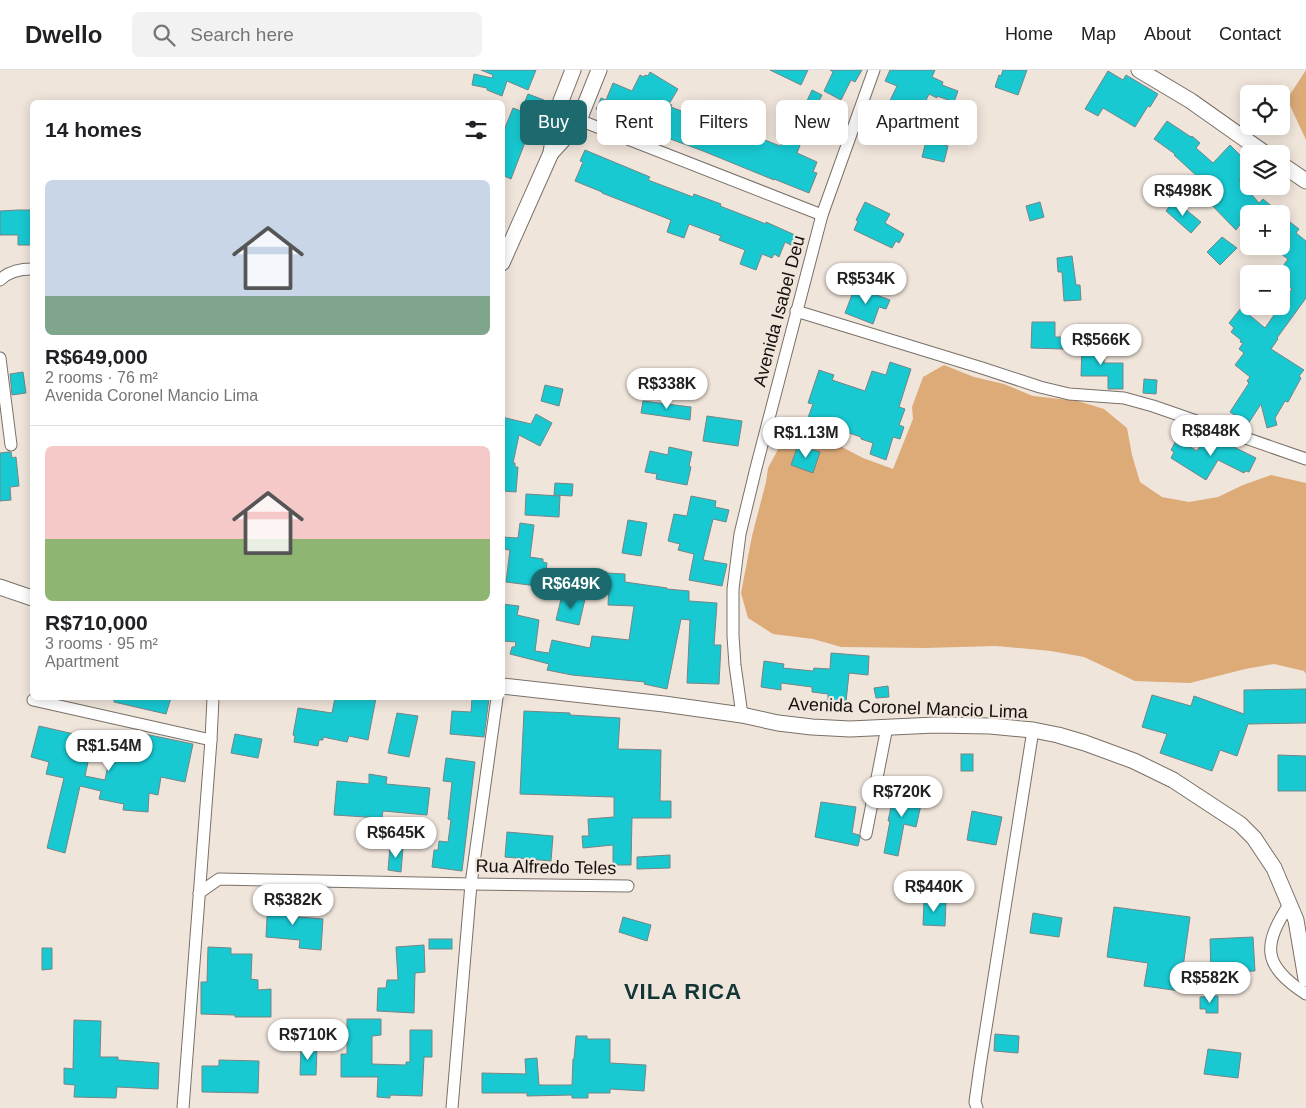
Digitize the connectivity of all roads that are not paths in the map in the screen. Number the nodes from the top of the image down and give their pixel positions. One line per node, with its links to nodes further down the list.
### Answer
1 (573, 70): 9 (street)
2 (599, 70): 5 (street)
3 (874, 70): 12 (street, Avenida Isabel Deu)
4 (1139, 70): 8 (street)
5 (587, 100)
6 (587, 123): 12 (street)
7 (558, 145): 9 (street)
8 (1253, 145)
9 (551, 153): 13 (street)
10 (1290, 170): 11 (street)
11 (1306, 181)
12 (822, 216): 16 (street, Avenida Isabel Deu)
13 (505, 256)
14 (30, 269): 15 (street)
15 (0, 280)
16 (796, 311): 19 (street); 26 (street, Avenida Isabel Deu)
17 (0, 358): 18 (street)
18 (11, 444)
19 (1306, 459)
20 (0, 587): 21 (street)
21 (30, 597)
22 (505, 686): 26 (street, Avenida Coronel Mancio Lima)
23 (33, 700): 29 (street)
24 (213, 700): 29 (street)
25 (497, 700): 31 (street)
26 (742, 715): 27 (street, Avenida Coronel Mancio Lima)
27 (887, 727): 28 (street, Avenida Coronel Mancio Lima); 30 (street)
28 (1033, 730): 34 (street, Avenida Coronel Mancio Lima); 40 (street)
29 (212, 740): 33 (street)
30 (866, 834)
31 (471, 884): 32 (street, Rua Alfredo Teles); 33 (street, Rua Alfredo Teles); 39 (street)
32 (628, 886)
33 (199, 894): 38 (street)
34 (1290, 903): 35 (street, Avenida Coronel Mancio Lima); 37 (street)
35 (1301, 919): 36 (street, Avenida Coronel Mancio Lima)
36 (1306, 979)
37 (1306, 994)
38 (183, 1108)
39 (452, 1108)
40 (977, 1108)

